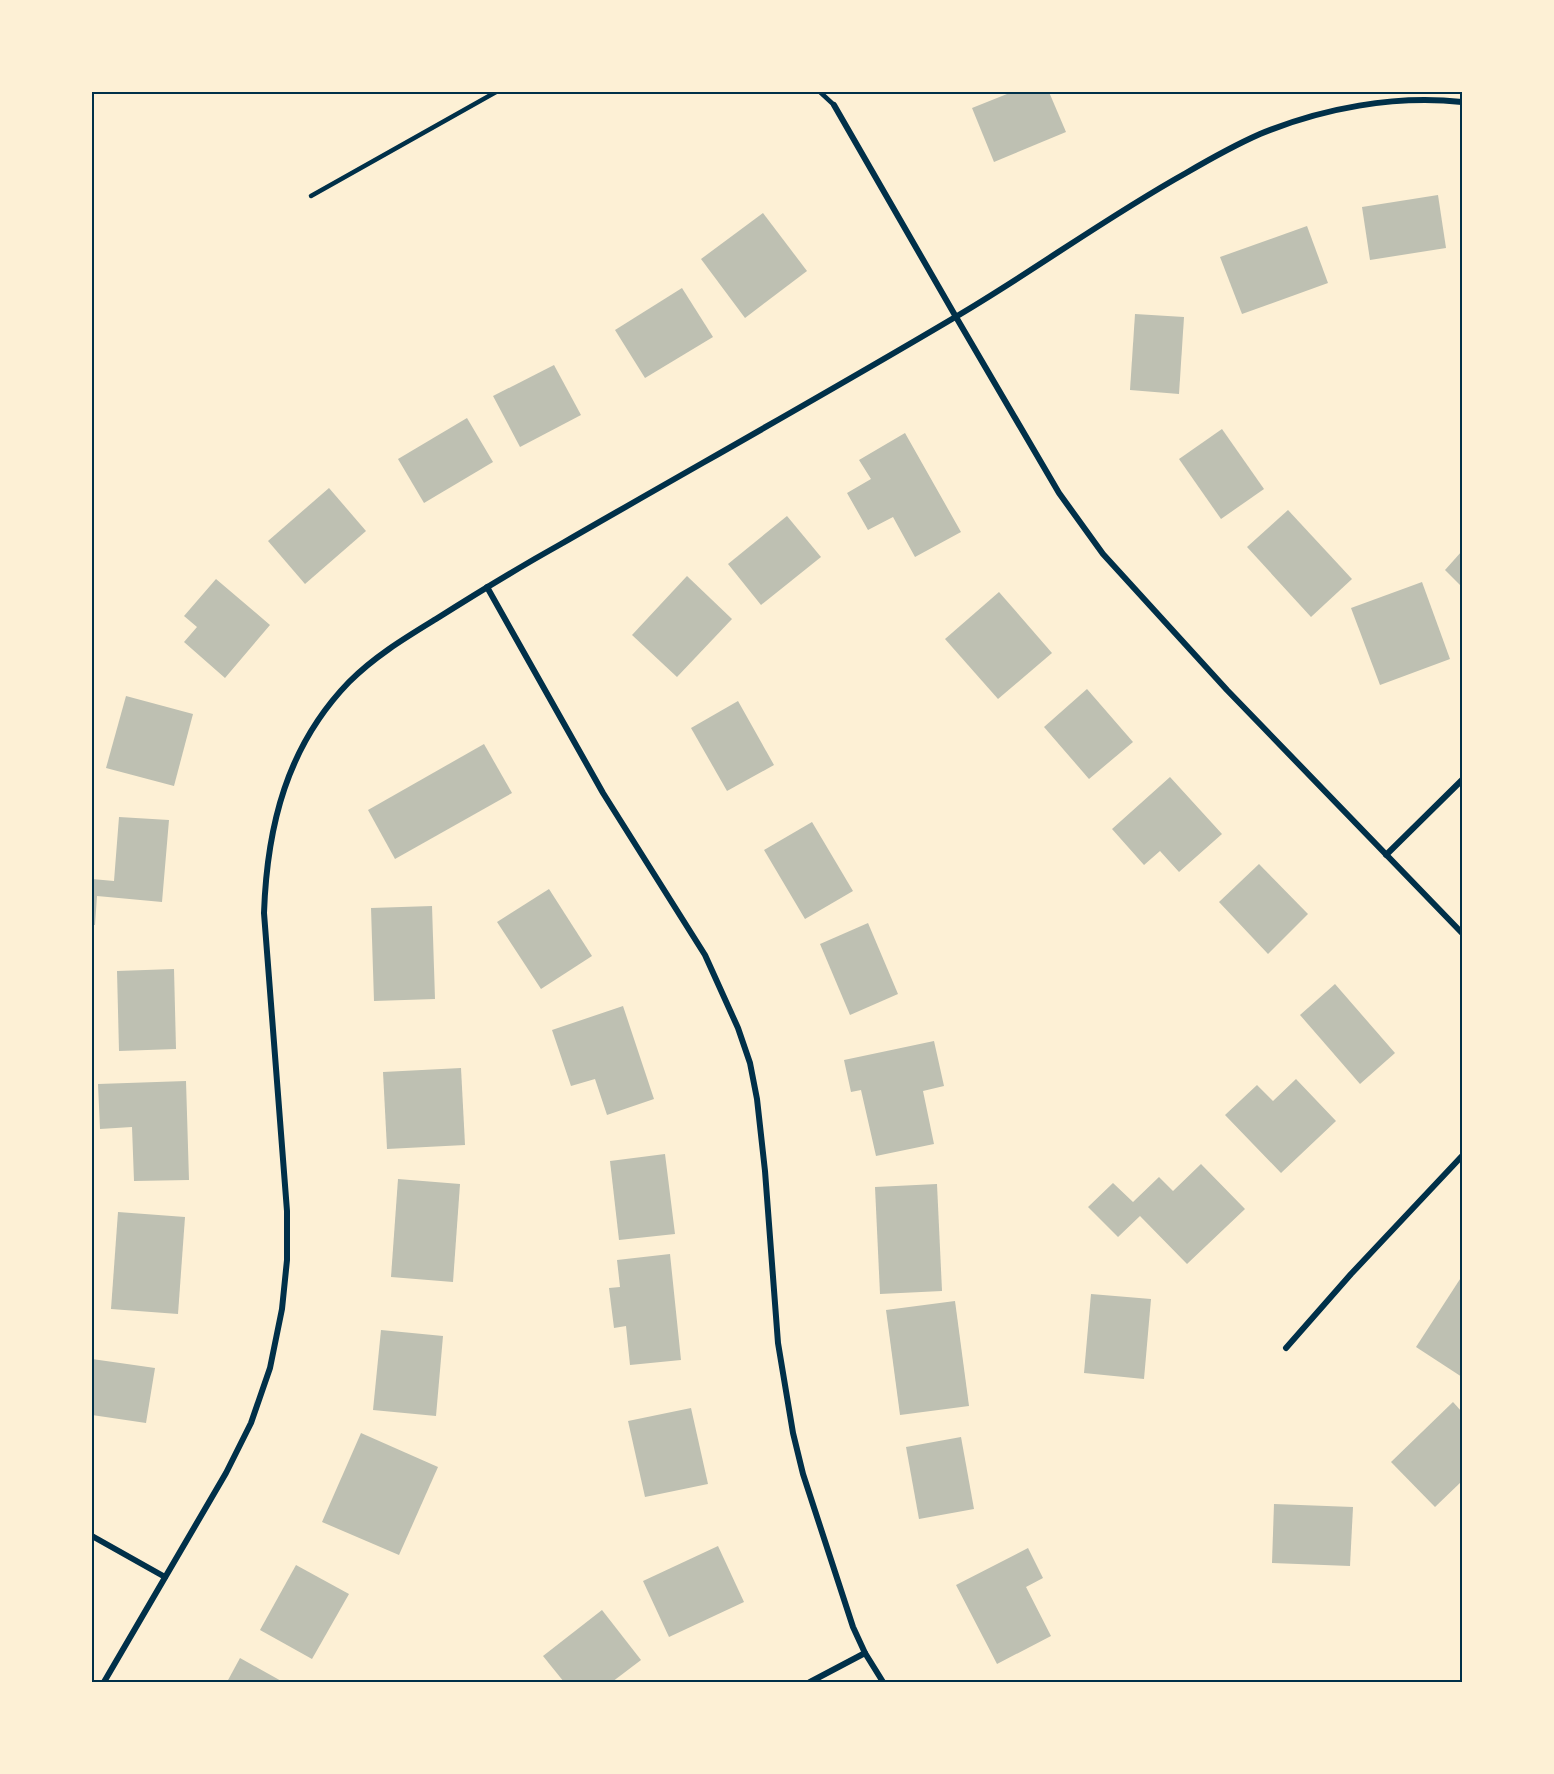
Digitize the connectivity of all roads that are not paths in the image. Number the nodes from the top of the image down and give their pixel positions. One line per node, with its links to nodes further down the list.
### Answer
1 (496, 92): 5 (lane)
2 (820, 92): 4 (lane)
3 (1462, 102): 6 (street)
4 (834, 105): 6 (street)
5 (311, 196)
6 (956, 317): 7 (street); 9 (street)
7 (487, 587): 14 (street); 15 (street)
8 (1462, 780): 9 (street)
9 (1386, 855): 10 (street)
10 (1462, 933)
11 (1462, 1156): 12 (street)
12 (1286, 1348)
13 (92, 1536): 14 (street)
14 (165, 1577): 16 (street)
15 (865, 1653): 17 (street); 18 (street)
16 (104, 1683)
17 (810, 1683)
18 (883, 1683)

